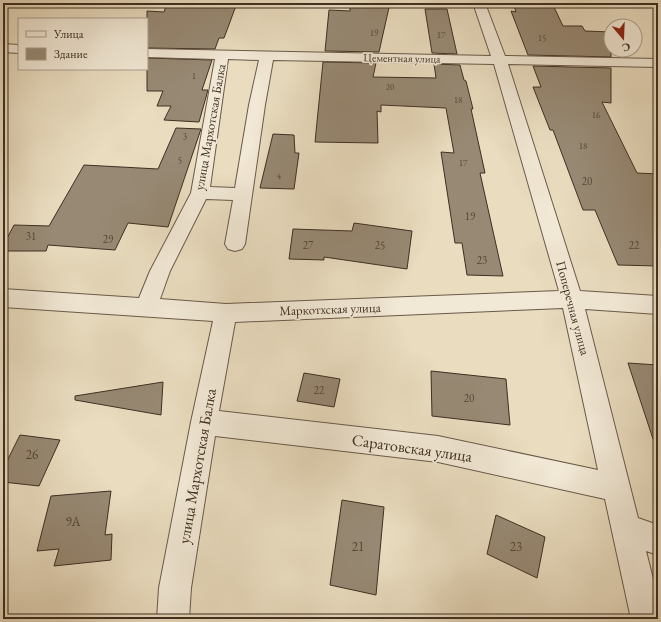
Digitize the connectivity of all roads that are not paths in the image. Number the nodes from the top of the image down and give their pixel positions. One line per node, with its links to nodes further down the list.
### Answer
1 (479, 3): 7 (street, Поперечная улица)
2 (3, 48): 3 (street)
3 (18, 49)
4 (148, 53): 5 (street, Цементная улица)
5 (222, 55): 6 (street, Цементная улица); 9 (street, улица Мархотская Балка)
6 (267, 56): 7 (street, Цементная улица); 10 (street)
7 (499, 59): 8 (street, Цементная улица); 13 (street, Поперечная улица)
8 (658, 63)
9 (200, 193): 10 (street); 15 (street, улица Мархотская Балка)
10 (243, 194): 11 (street)
11 (235, 244)
12 (3, 298): 15 (street, Маркотхская улица)
13 (572, 299): 14 (street, Маркотхская улица); 16 (street, Маркотхская улица); 18 (street, Поперечная улица)
14 (658, 305)
15 (146, 308): 16 (street, Маркотхская улица)
16 (226, 313): 17 (street, улица Мархотская Балка)
17 (204, 422): 18 (street, Саратовская улица); 21 (street, улица Мархотская Балка)
18 (617, 488): 19 (street, Поперечная улица)
19 (626, 529): 20 (street); 22 (street, Поперечная улица)
20 (658, 540)
21 (173, 619)
22 (647, 619)

